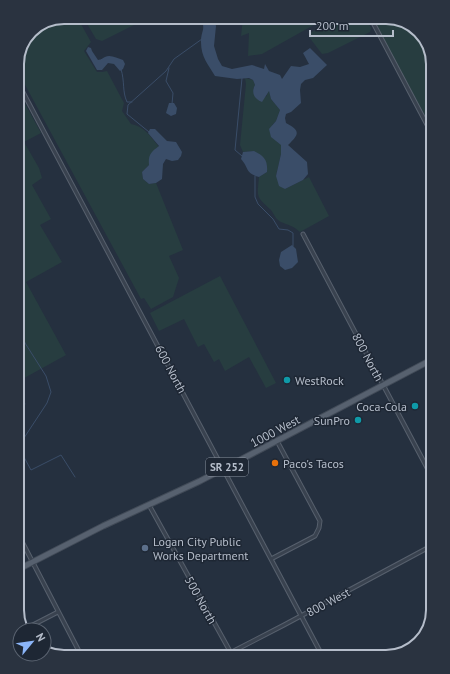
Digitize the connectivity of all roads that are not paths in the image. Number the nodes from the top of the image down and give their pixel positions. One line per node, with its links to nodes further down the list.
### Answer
1 (374, 24): 3 (street)
2 (24, 94): 9 (street, 600 North)
3 (426, 123)
4 (303, 234): 6 (street, 800 North)
5 (426, 363): 6 (main road, 1000 West / SR 252)
6 (383, 385): 7 (main road, 1000 West / SR 252); 8 (street, 800 North)
7 (277, 441): 9 (main road, 1000 West / SR 252); 13 (street)
8 (426, 466)
9 (223, 469): 10 (main road, 1000 West / SR 252); 13 (street, 600 North)
10 (149, 505): 14 (main road, 1000 West / SR 252); 20 (street, 500 North)
11 (24, 546): 14 (street)
12 (426, 549): 17 (street, 800 West)
13 (271, 559): 17 (street, 600 North)
14 (32, 562): 15 (main road, 1000 West / SR 252); 16 (street)
15 (24, 566)
16 (58, 612): 18 (street); 19 (street)
17 (302, 616): 21 (street, 800 West); 22 (street, 600 North)
18 (39, 622)
19 (78, 650)
20 (229, 650)
21 (237, 650)
22 (319, 650)

